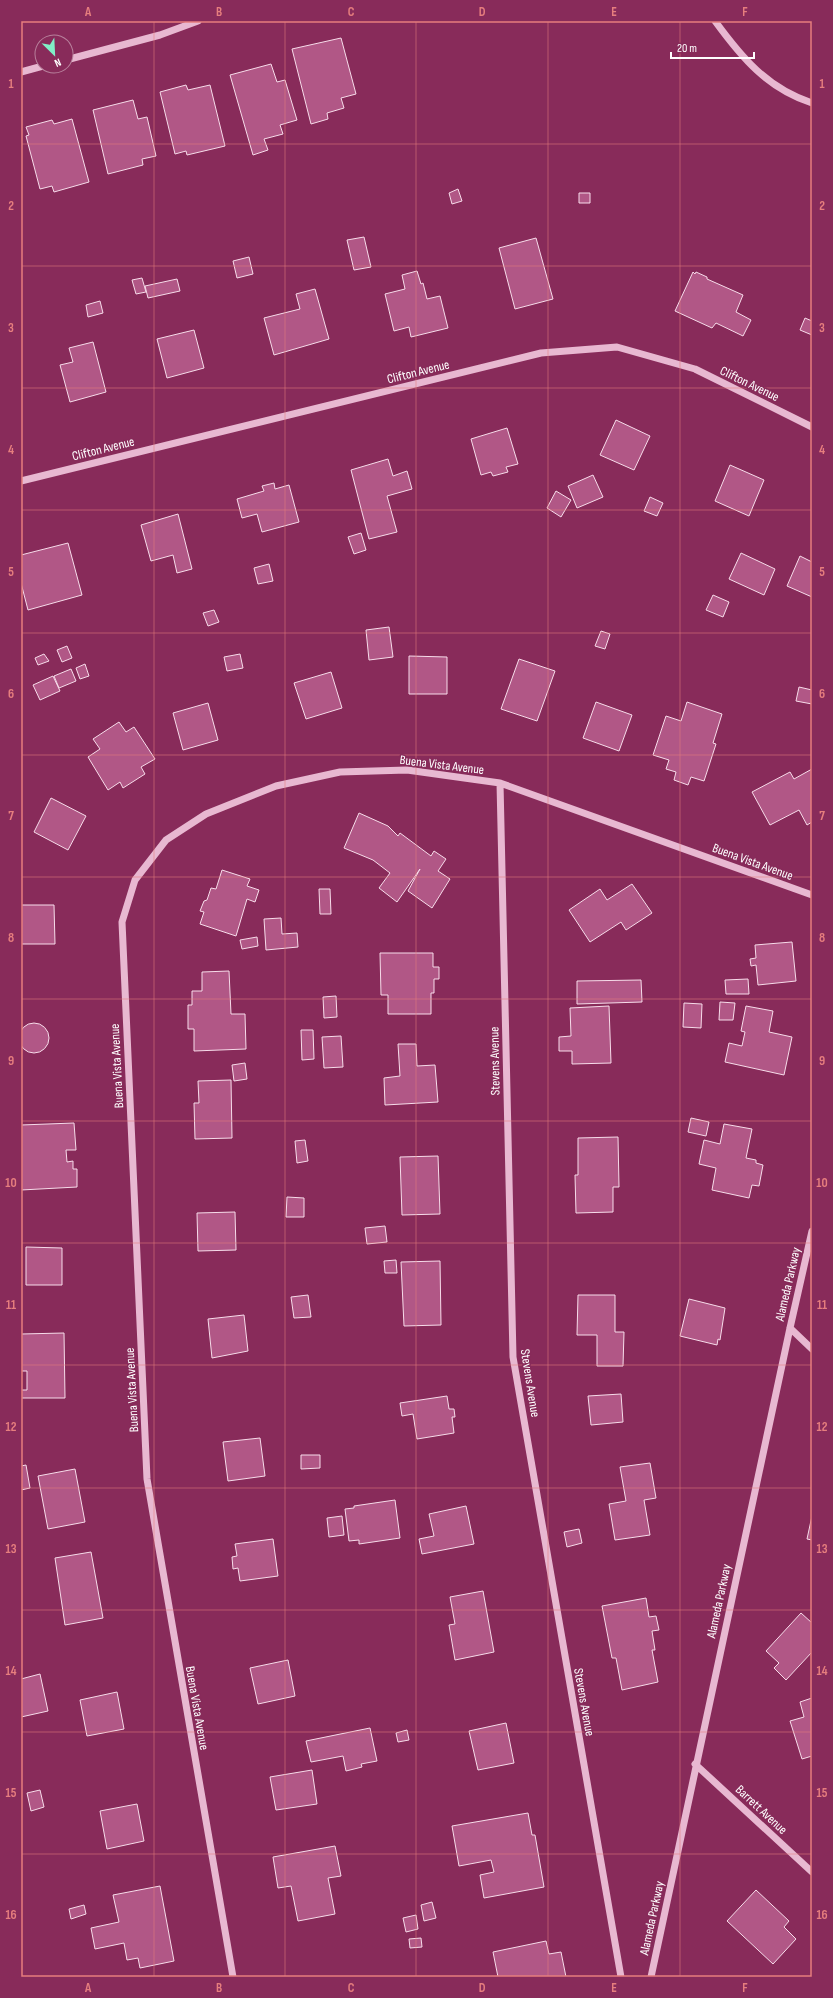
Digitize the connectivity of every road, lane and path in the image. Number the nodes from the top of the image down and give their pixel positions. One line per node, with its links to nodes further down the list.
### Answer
1 (198, 21): 3 (street)
2 (715, 21): 6 (street)
3 (74, 58)
4 (34, 68): 5 (street)
5 (21, 72)
6 (812, 104)
7 (812, 427): 8 (street, Clifton Avenue)
8 (21, 481)
9 (500, 783): 10 (street, Buena Vista Avenue); 16 (street, Buena Vista Avenue); 17 (street, Stevens Avenue)
10 (812, 895)
11 (812, 1231): 12 (street, Alameda Parkway)
12 (790, 1328): 13 (street); 14 (street, Alameda Parkway)
13 (812, 1349)
14 (695, 1764): 15 (street, Barrett Avenue); 18 (street, Alameda Parkway)
15 (812, 1872)
16 (233, 1977)
17 (621, 1977)
18 (650, 1977)

